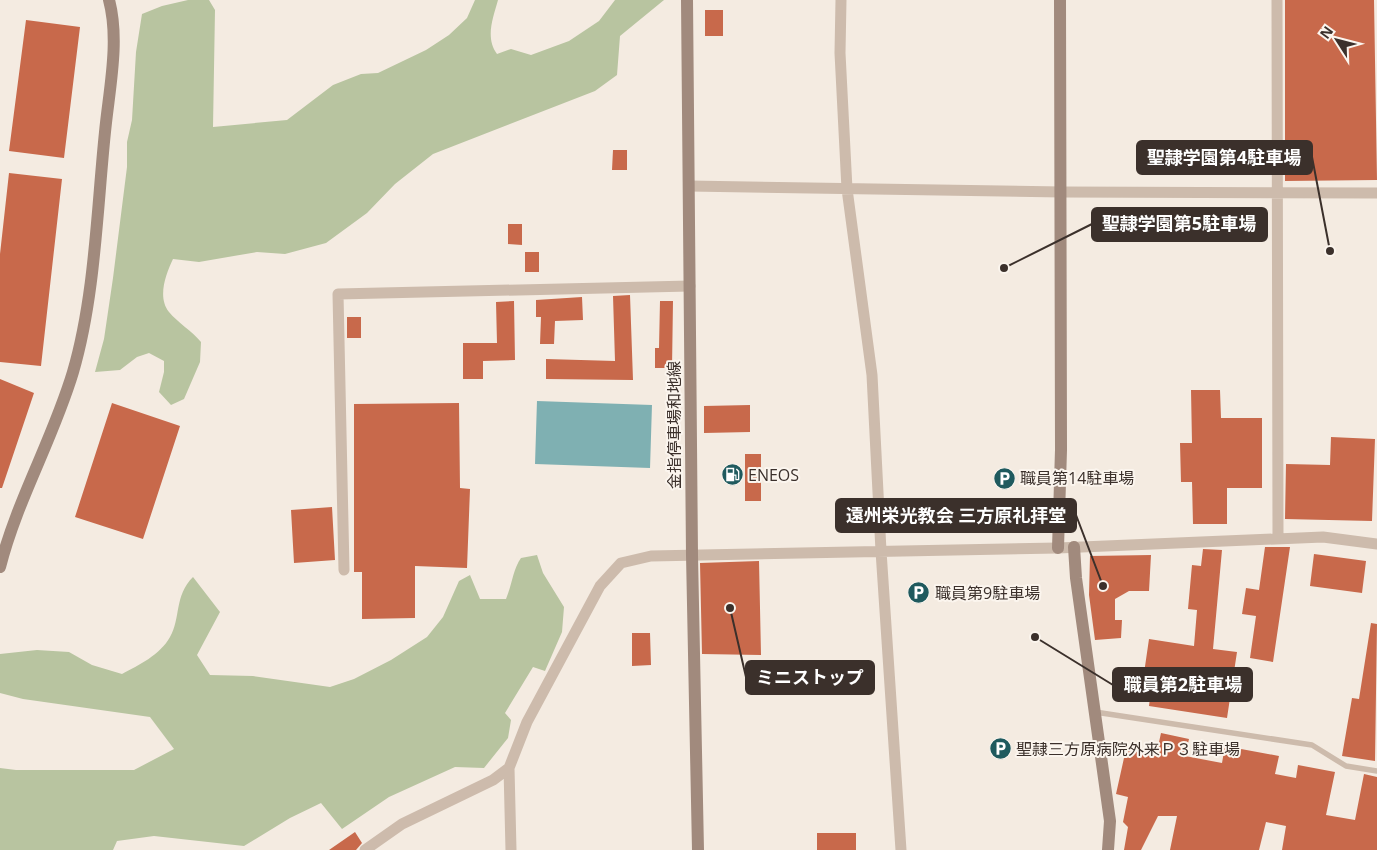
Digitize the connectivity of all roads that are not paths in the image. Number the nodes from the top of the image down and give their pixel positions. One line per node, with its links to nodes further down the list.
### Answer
1 (109, 0): 18 (street)
2 (687, 0): 6 (street, 金指停車場和地線)
3 (841, 0): 7 (street)
4 (1060, 0): 8 (street)
5 (1277, 0): 9 (street)
6 (688, 186): 7 (street); 11 (street, 金指停車場和地線)
7 (847, 189): 8 (street); 16 (street)
8 (1062, 192): 9 (street); 15 (street)
9 (1277, 192): 10 (street); 12 (street)
10 (1377, 193)
11 (690, 286): 17 (street, 金指停車場和地線); 19 (street)
12 (1278, 538): 13 (street); 14 (street)
13 (1377, 544)
14 (1074, 547): 15 (street); 20 (street)
15 (1058, 548): 16 (street)
16 (881, 551): 17 (street); 26 (street)
17 (692, 555): 21 (street); 25 (street, 金指停車場和地線)
18 (0, 567)
19 (344, 570)
20 (1095, 712): 22 (lane); 27 (street)
21 (509, 768): 23 (street); 24 (street)
22 (1377, 772)
23 (365, 850)
24 (511, 850)
25 (698, 850)
26 (901, 850)
27 (1108, 850)

